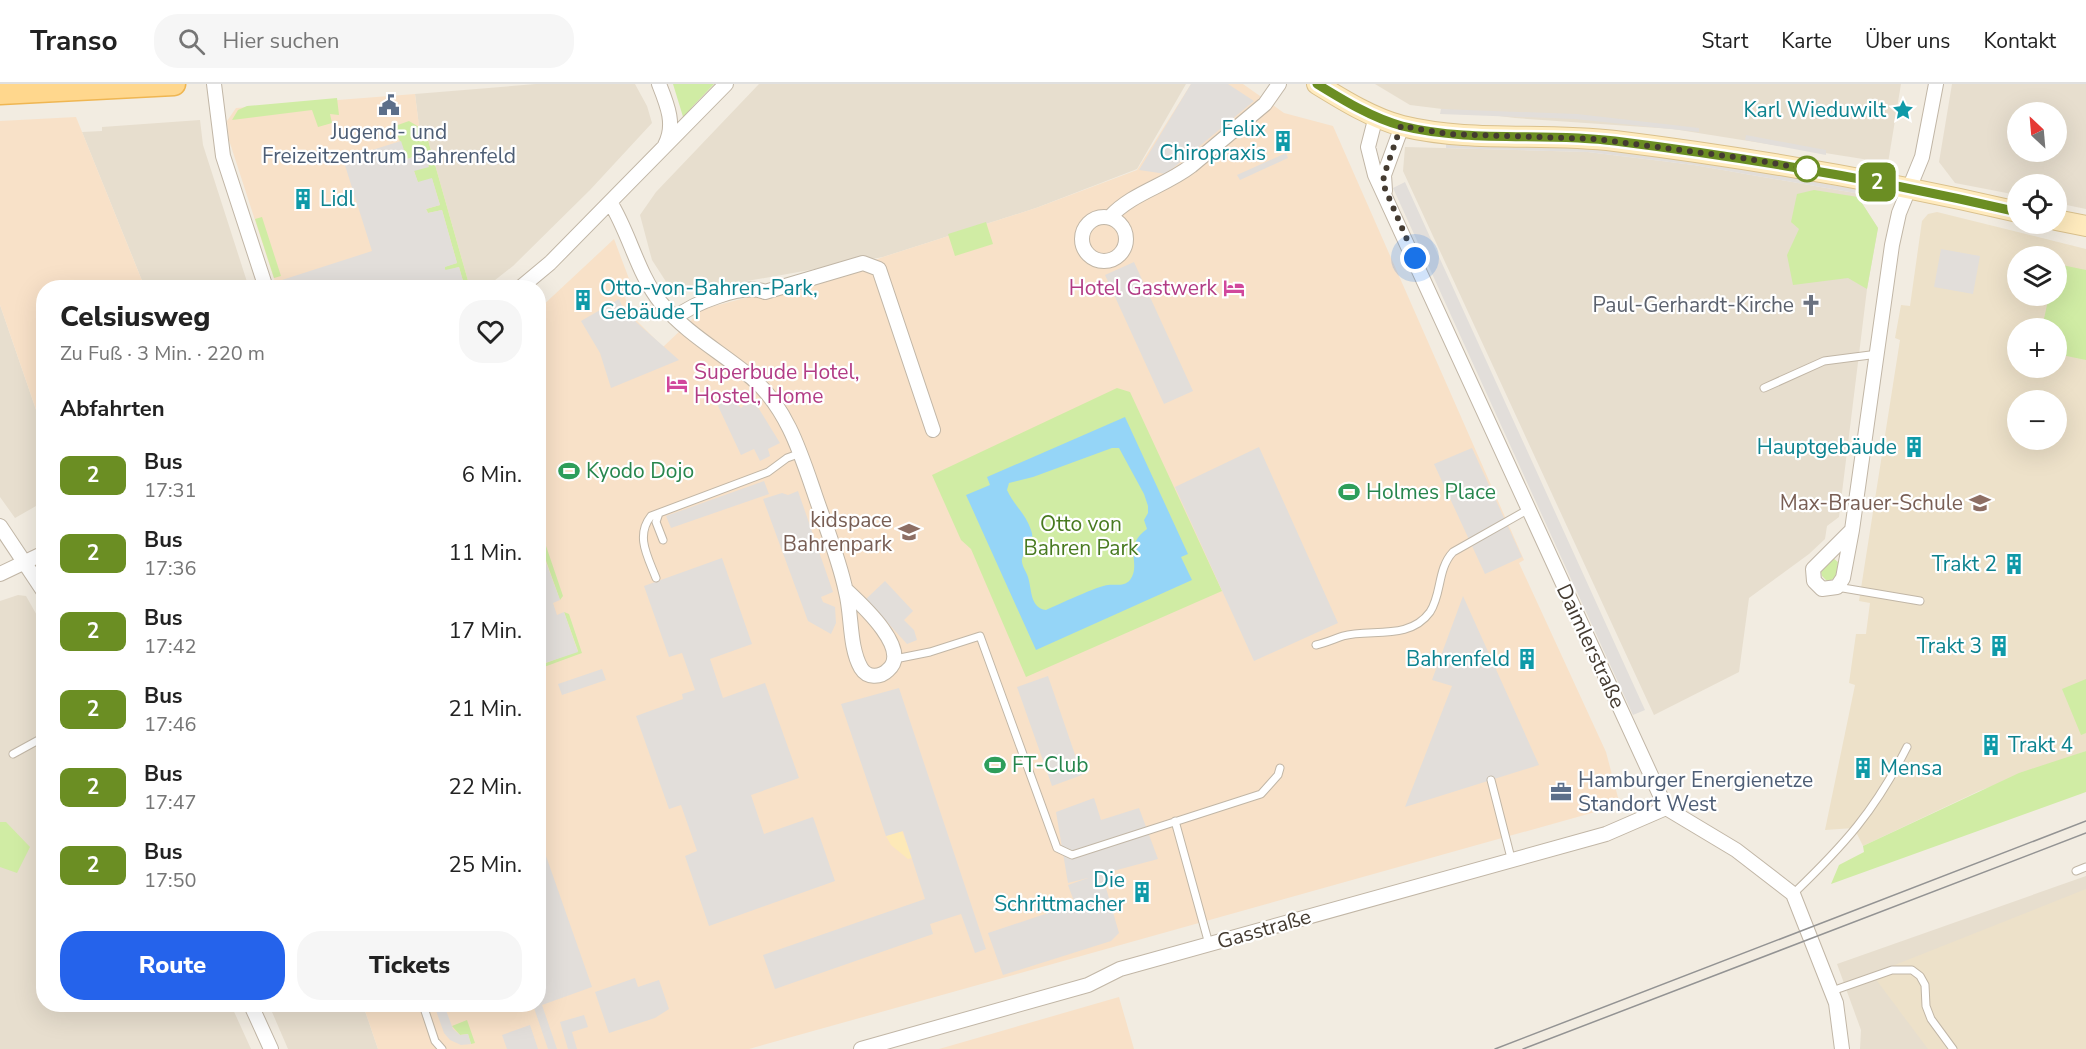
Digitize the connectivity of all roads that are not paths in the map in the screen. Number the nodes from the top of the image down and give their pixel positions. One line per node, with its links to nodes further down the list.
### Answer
1 (174, 84): 8 (main road)
2 (213, 84): 19 (street)
3 (659, 84): 11 (street)
4 (726, 84): 11 (street)
5 (1279, 84): 16 (street)
6 (1317, 84): 9 (street)
7 (1936, 84): 12 (street)
8 (0, 93)
9 (1376, 116): 10 (street); 13 (street, Daimlerstraße)
10 (1401, 126): 12 (street); 13 (street, Daimlerstraße)
11 (663, 148): 14 (street)
12 (1910, 189): 15 (street); 22 (street)
13 (1386, 196): 26 (street, Daimlerstraße)
14 (610, 202): 20 (street); 21 (street)
15 (2007, 210)
16 (1110, 217)
17 (2067, 222): 18 (street)
18 (2086, 226)
19 (263, 280)
20 (530, 280)
21 (675, 318): 24 (street); 25 (street)
22 (1878, 354): 23 (lane); 29 (street)
23 (1764, 388)
24 (933, 430)
25 (801, 453): 27 (lane); 37 (street)
26 (1528, 509): 39 (lane); 46 (street, Daimlerstraße)
27 (661, 511): 30 (lane); 34 (lane)
28 (0, 526): 32 (street)
29 (1852, 530): 36 (street); 36 (street)
30 (663, 540)
31 (36, 557): 32 (street)
32 (25, 563): 33 (street); 35 (street)
33 (0, 574)
34 (656, 578)
35 (36, 580)
36 (1838, 587): 38 (lane)
37 (846, 590): 40 (street); 40 (street)
38 (1920, 601)
39 (1316, 645)
40 (895, 659): 47 (lane)
41 (36, 741): 43 (lane)
42 (1907, 747): 51 (lane)
43 (13, 754)
44 (1280, 768): 47 (lane)
45 (1491, 780): 48 (lane)
46 (1666, 808): 48 (street, Gasstraße); 51 (street)
47 (1175, 821): 52 (lane)
48 (1512, 862): 52 (street, Gasstraße)
49 (2086, 867): 50 (lane)
50 (2076, 871)
51 (1793, 894): 53 (street)
52 (1209, 944): 59 (street, Gasstraße)
53 (1832, 991): 56 (street); 60 (lane)
54 (254, 1012): 57 (street)
55 (425, 1012): 58 (lane)
56 (1842, 1048)
57 (271, 1049)
58 (442, 1049)
59 (861, 1049)
60 (1953, 1049)

